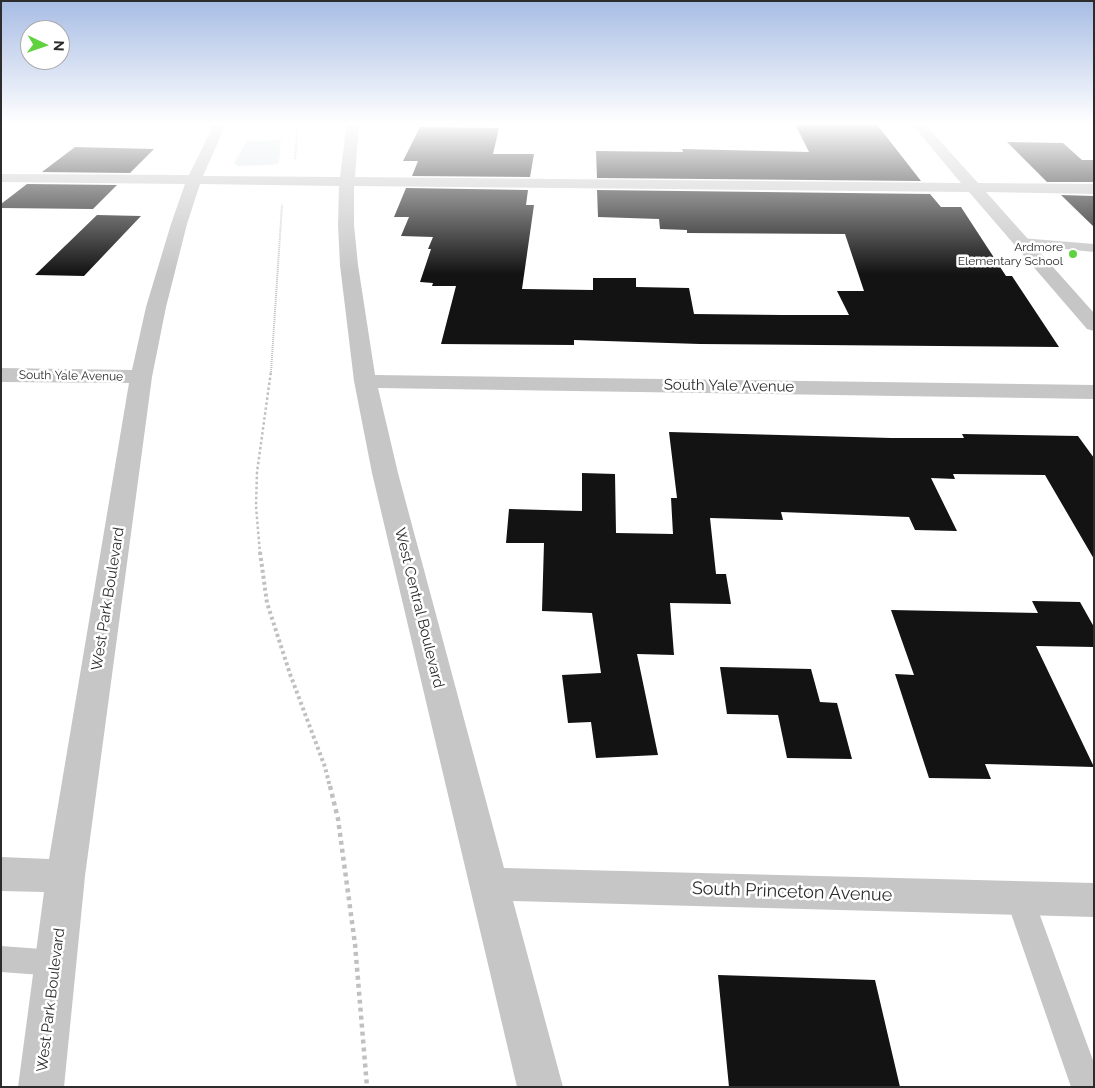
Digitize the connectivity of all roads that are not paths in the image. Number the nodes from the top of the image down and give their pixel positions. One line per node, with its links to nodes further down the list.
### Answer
1 (197, 173): 5 (street, West Park Boulevard)
2 (348, 173): 6 (street, West Central Boulevard)
3 (961, 173): 7 (street)
4 (1, 178): 5 (street)
5 (194, 180): 6 (street); 13 (street, West Park Boulevard)
6 (347, 181): 7 (street); 14 (street, West Central Boulevard)
7 (974, 188): 8 (street); 9 (street)
8 (1094, 189)
9 (1022, 242): 10 (lane); 11 (street)
10 (1092, 248)
11 (1094, 325)
12 (1, 375): 13 (street, South Yale Avenue)
13 (141, 377): 17 (street, West Park Boulevard)
14 (365, 381): 15 (street, South Yale Avenue); 18 (street, West Central Boulevard)
15 (1094, 392)
16 (1, 874): 17 (street)
17 (66, 876): 22 (street, West Park Boulevard)
18 (489, 884): 19 (street, South Princeton Avenue); 24 (street, West Central Boulevard)
19 (1020, 898): 20 (street, South Princeton Avenue); 25 (lane)
20 (1094, 900)
21 (1, 959): 22 (lane)
22 (55, 963): 23 (street, West Park Boulevard)
23 (41, 1087)
24 (540, 1087)
25 (1087, 1087)

